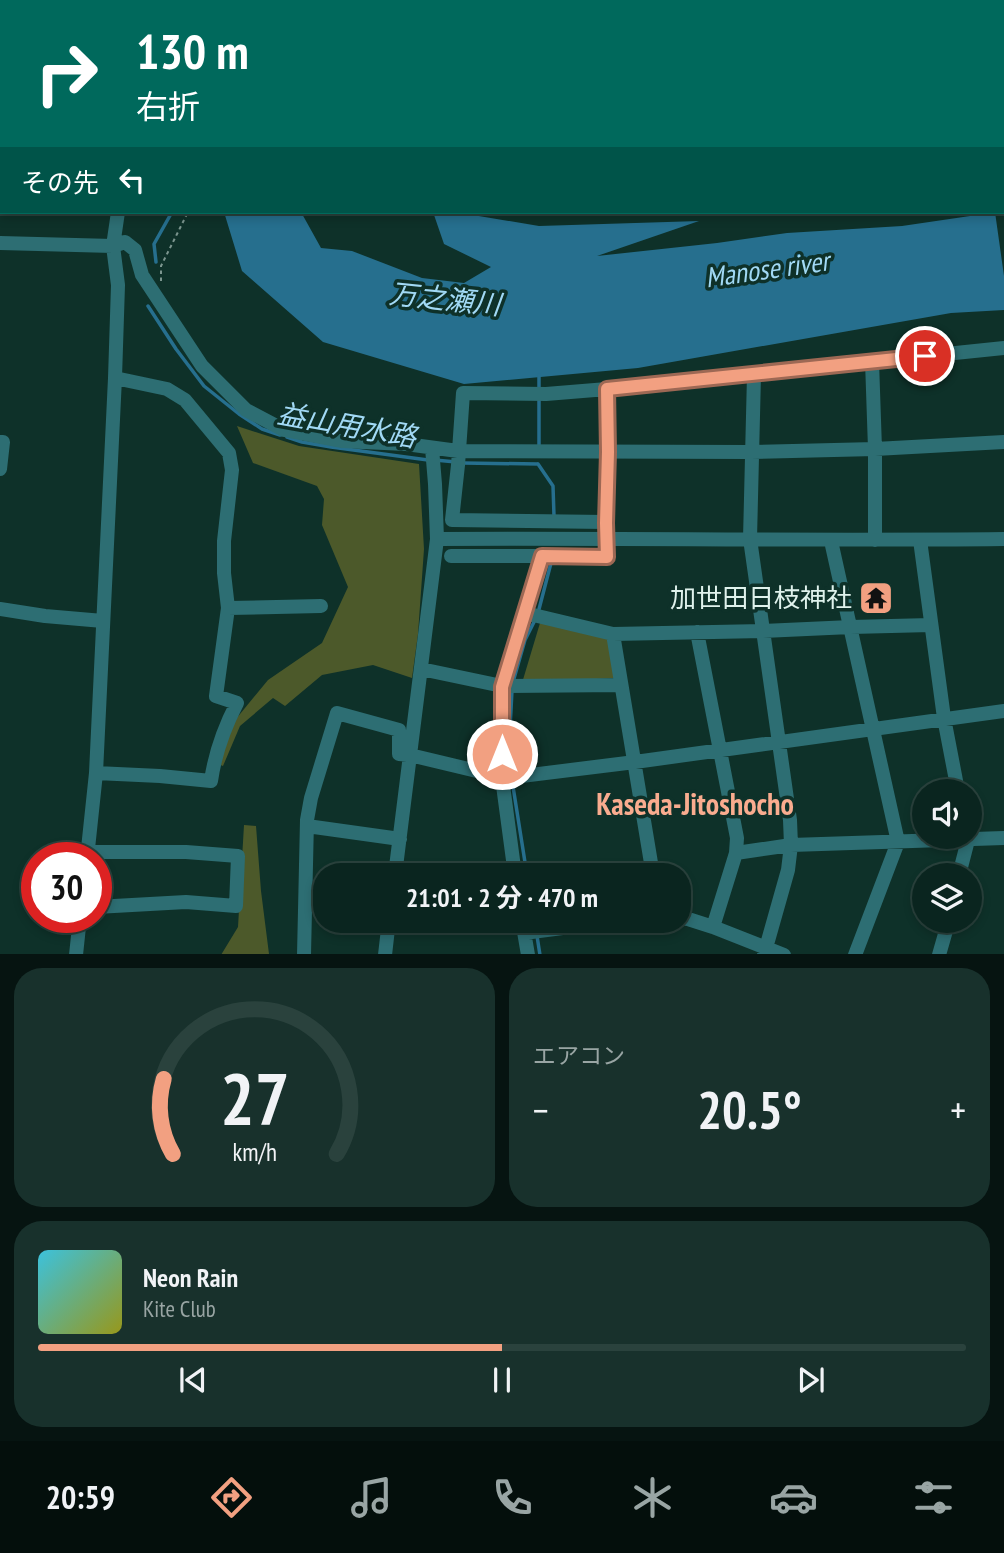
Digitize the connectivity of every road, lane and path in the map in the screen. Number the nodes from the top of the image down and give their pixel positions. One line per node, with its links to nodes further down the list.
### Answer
1 (118, 214): 4 (street)
2 (187, 214): 5 (path)
3 (0, 243): 4 (street)
4 (113, 246): 9 (street); 16 (street)
5 (161, 279)
6 (1004, 348): 7 (street)
7 (872, 361): 8 (street); 13 (street)
8 (754, 375): 10 (street); 15 (street)
9 (116, 378): 30 (street); 33 (street)
10 (607, 389): 14 (street); 17 (street)
11 (0, 442): 18 (street)
12 (1004, 442): 13 (street)
13 (875, 449): 15 (street); 24 (street)
14 (608, 452): 15 (street); 17 (street); 19 (street)
15 (751, 452): 22 (street)
16 (433, 457): 17 (street); 20 (street)
17 (458, 458): 19 (street)
18 (0, 469)
19 (606, 523): 21 (street)
20 (437, 539): 21 (street); 39 (street)
21 (606, 539): 22 (street); 28 (street)
22 (750, 539): 26 (street); 36 (street)
23 (1004, 539): 25 (street)
24 (875, 540): 25 (street); 26 (street)
25 (920, 540): 34 (street)
26 (831, 541): 35 (street)
27 (451, 556): 28 (street)
28 (542, 556): 32 (street)
29 (321, 606): 30 (street)
30 (228, 608): 49 (street)
31 (0, 609): 33 (street)
32 (533, 614): 38 (street); 41 (street)
33 (103, 621): 49 (street)
34 (931, 625): 35 (street); 43 (street)
35 (851, 627): 36 (street); 44 (street)
36 (763, 631): 37 (street); 45 (street)
37 (697, 632): 38 (street); 46 (street)
38 (614, 634): 40 (street)
39 (421, 668): 41 (street); 47 (street)
40 (621, 685): 41 (street); 48 (street)
41 (510, 687): 50 (street)
42 (1004, 711): 43 (street)
43 (944, 719): 44 (street); 51 (street)
44 (872, 729): 45 (street); 58 (street)
45 (779, 742): 46 (street); 59 (street)
46 (720, 750): 48 (street); 60 (street)
47 (410, 755): 50 (street); 52 (street); 55 (street)
48 (635, 762): 50 (street); 64 (street)
49 (96, 773): 57 (street)
50 (504, 778): 63 (street)
51 (956, 779)
52 (307, 826): 55 (street); 74 (street)
53 (982, 838): 54 (street)
54 (1004, 838)
55 (400, 839): 62 (street)
56 (912, 841): 58 (street)
57 (89, 842)
58 (898, 842): 59 (street); 78 (street)
59 (792, 845): 60 (street); 72 (street)
60 (736, 853): 67 (street)
61 (112, 854): 65 (street)
62 (397, 863)
63 (514, 863)
64 (651, 863)
65 (112, 906)
66 (691, 920): 67 (street)
67 (713, 927): 72 (street)
68 (78, 933): 73 (street)
69 (387, 933): 75 (street)
70 (525, 933): 76 (street)
71 (946, 933): 79 (street)
72 (765, 951): 77 (street)
73 (76, 954)
74 (304, 954)
75 (385, 954)
76 (528, 954)
77 (784, 954)
78 (855, 954)
79 (939, 954)

